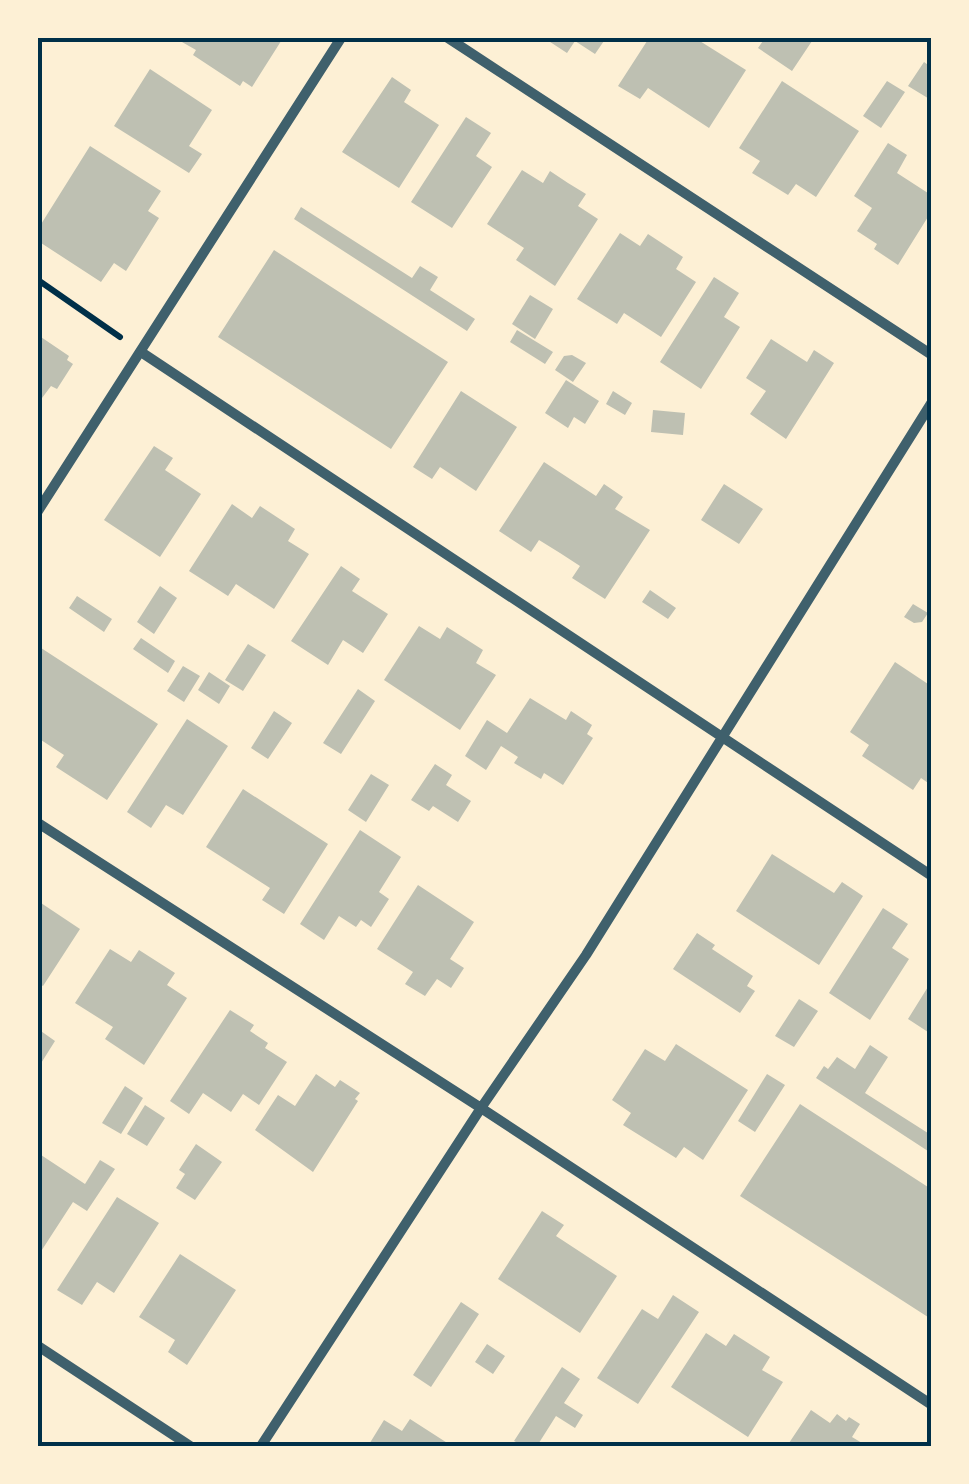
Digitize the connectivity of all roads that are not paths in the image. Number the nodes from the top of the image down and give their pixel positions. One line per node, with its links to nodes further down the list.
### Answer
1 (341, 38): 3 (street)
2 (448, 38): 4 (street)
3 (141, 352): 6 (street); 7 (street)
4 (932, 355)
5 (932, 402): 7 (street)
6 (38, 511)
7 (724, 738): 9 (street); 10 (street)
8 (38, 823): 10 (street)
9 (932, 876)
10 (481, 1108): 12 (street); 14 (street)
11 (38, 1346): 13 (street)
12 (932, 1406)
13 (190, 1446)
14 (261, 1446)

